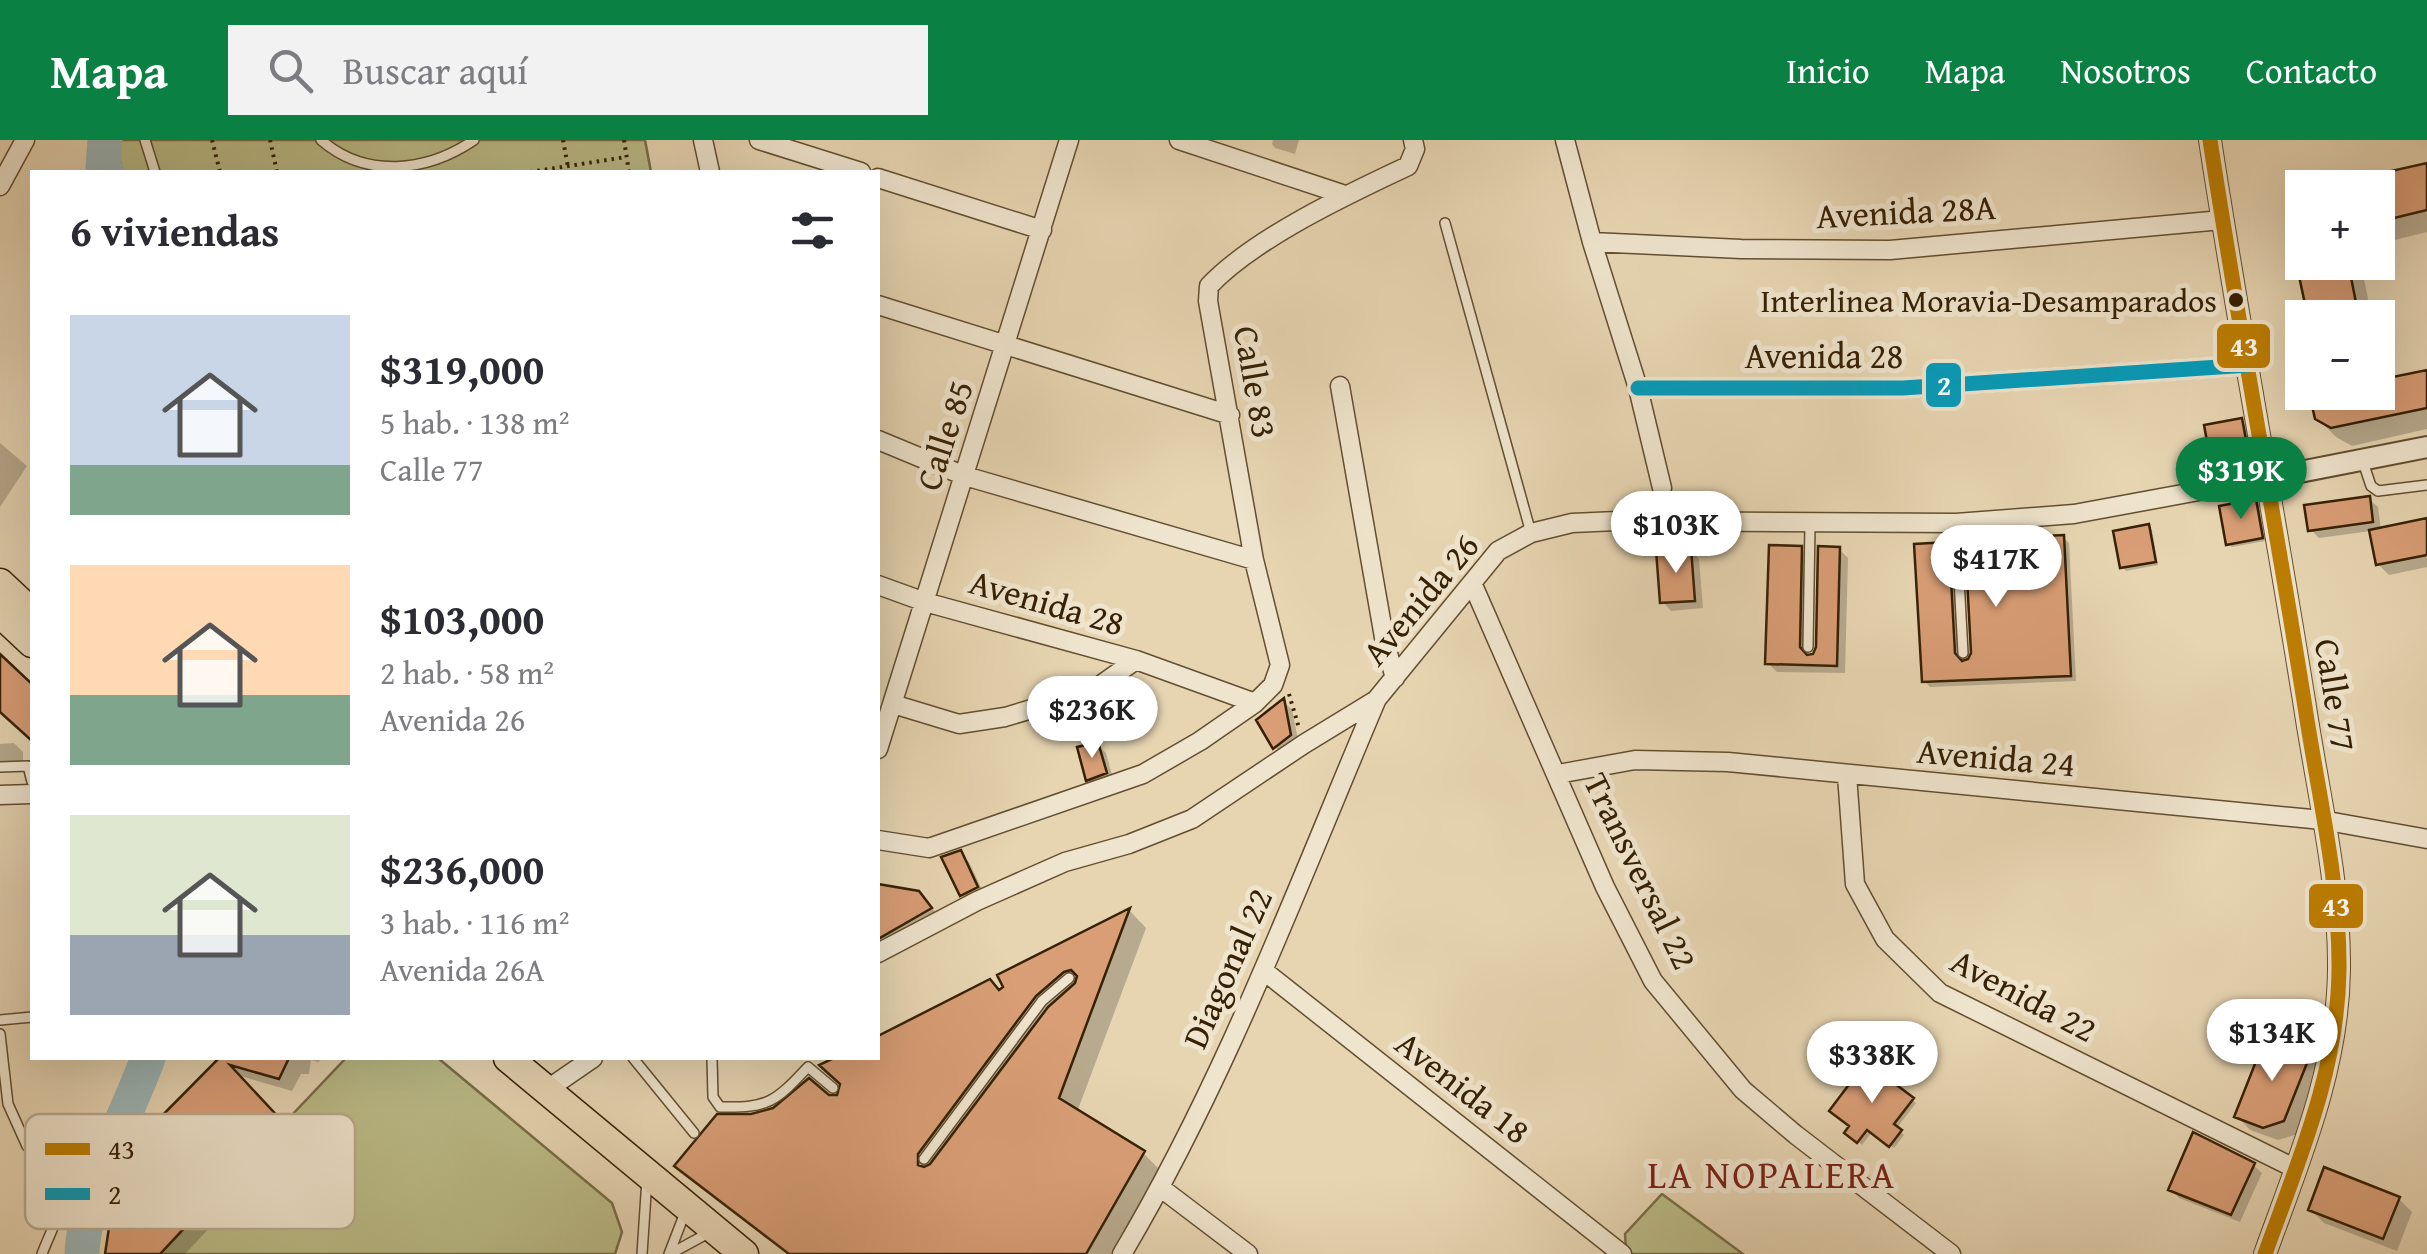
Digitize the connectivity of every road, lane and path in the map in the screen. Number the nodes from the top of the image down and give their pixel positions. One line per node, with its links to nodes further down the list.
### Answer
1 (24, 140): 27 (street)
2 (145, 140): 19 (lane)
3 (212, 140): 20 (path)
4 (270, 140): 21 (path)
5 (321, 140): 18 (lane)
6 (474, 140): 18 (lane)
7 (564, 140): 17 (path)
8 (624, 140): 16 (path)
9 (703, 140): 24 (street)
10 (759, 140): 25 (street)
11 (1068, 140): 31 (street, Calle 85)
12 (1179, 140): 28 (street)
13 (1413, 140): 28 (street, Calle 83)
14 (1565, 140): 32 (street)
15 (2210, 140): 29 (street, Calle 77)
16 (626, 157): 17 (path); 23 (path)
17 (568, 166): 22 (path)
18 (421, 169)
19 (154, 170)
20 (220, 170)
21 (277, 170)
22 (545, 170)
23 (629, 170)
24 (710, 170)
25 (855, 170)
26 (880, 179): 31 (street)
27 (0, 186)
28 (1346, 195): 38 (street, Calle 83)
29 (2222, 220): 32 (street, Avenida 28A); 35 (street, Calle 77)
30 (1445, 223): 48 (lane)
31 (1042, 230): 34 (street, Calle 85)
32 (1592, 242): 37 (street)
33 (880, 306): 34 (street)
34 (1006, 347): 38 (street); 42 (street, Calle 85)
35 (2250, 365): 37 (street, Avenida 28); 43 (street, Calle 77)
36 (1340, 386): 61 (street)
37 (1638, 388): 45 (street)
38 (1230, 415): 49 (street, Calle 83)
39 (880, 441): 42 (street)
40 (2427, 447): 41 (street, Avenida 26)
41 (2362, 460): 43 (street, Avenida 26); 44 (lane)
42 (965, 476): 49 (street); 53 (street, Calle 85)
43 (2269, 478): 46 (street, Avenida 26); 73 (street, Calle 77)
44 (2427, 485)
45 (1662, 488)
46 (1956, 523): 47 (street, Avenida 26); 58 (lane)
47 (1810, 524): 48 (street, Avenida 26); 57 (lane)
48 (1530, 534): 51 (street, Avenida 26)
49 (1254, 560): 60 (street, Calle 83)
50 (0, 584): 54 (highway)
51 (1473, 585): 61 (street, Avenida 26); 69 (street, Transversal 22)
52 (880, 586): 53 (street, Avenida 28)
53 (925, 602): 59 (street, Avenida 28); 64 (street, Calle 85)
54 (30, 611)
55 (0, 613): 56 (highway)
56 (30, 641)
57 (1808, 647)
58 (1963, 653)
59 (1136, 660): 63 (street, Avenida 28); 64 (street)
60 (1280, 665): 63 (street); 66 (path)
61 (1395, 678): 62 (street, Avenida 26)
62 (1376, 700): 66 (street, Avenida 26); 77 (street, Diagonal 22)
63 (1255, 703): 75 (street)
64 (893, 704): 65 (street, Calle 85)
65 (880, 743)
66 (1304, 744): 76 (street, Avenida 26)
67 (0, 767): 68 (lane)
68 (30, 774)
69 (1558, 774): 70 (street, Avenida 24); 105 (street, Transversal 22)
70 (1847, 776): 73 (street, Avenida 24); 92 (street, Avenida 22)
71 (0, 794): 72 (street)
72 (30, 794)
73 (2322, 820): 74 (street, Avenida 24); 92 (street, Calle 77)
74 (2427, 839)
75 (880, 840)
76 (880, 952)
77 (1264, 971): 94 (street, Diagonal 22); 104 (street, Avenida 18)
78 (1070, 978): 91 (lane)
79 (30, 1017): 80 (lane)
80 (0, 1020)
81 (0, 1034): 90 (lane)
82 (510, 1060): 88 (highway)
83 (589, 1060): 88 (street)
84 (635, 1060): 89 (lane)
85 (712, 1060): 86 (lane)
86 (808, 1062): 87 (lane)
87 (832, 1088)
88 (545, 1090): 93 (highway)
89 (694, 1133)
90 (25, 1142)
91 (924, 1159)
92 (2296, 1169): 106 (street, Calle 77)
93 (647, 1176): 95 (highway); 99 (lane)
94 (1161, 1188): 102 (street, Diagonal 22); 103 (street)
95 (686, 1208): 97 (highway); 100 (lane)
96 (51, 1229): 98 (lane)
97 (714, 1230): 100 (lane); 101 (highway)
98 (42, 1254)
99 (642, 1254)
100 (669, 1254)
101 (744, 1254)
102 (1122, 1254)
103 (1248, 1254)
104 (1622, 1254)
105 (1951, 1254)
106 (2266, 1254)

